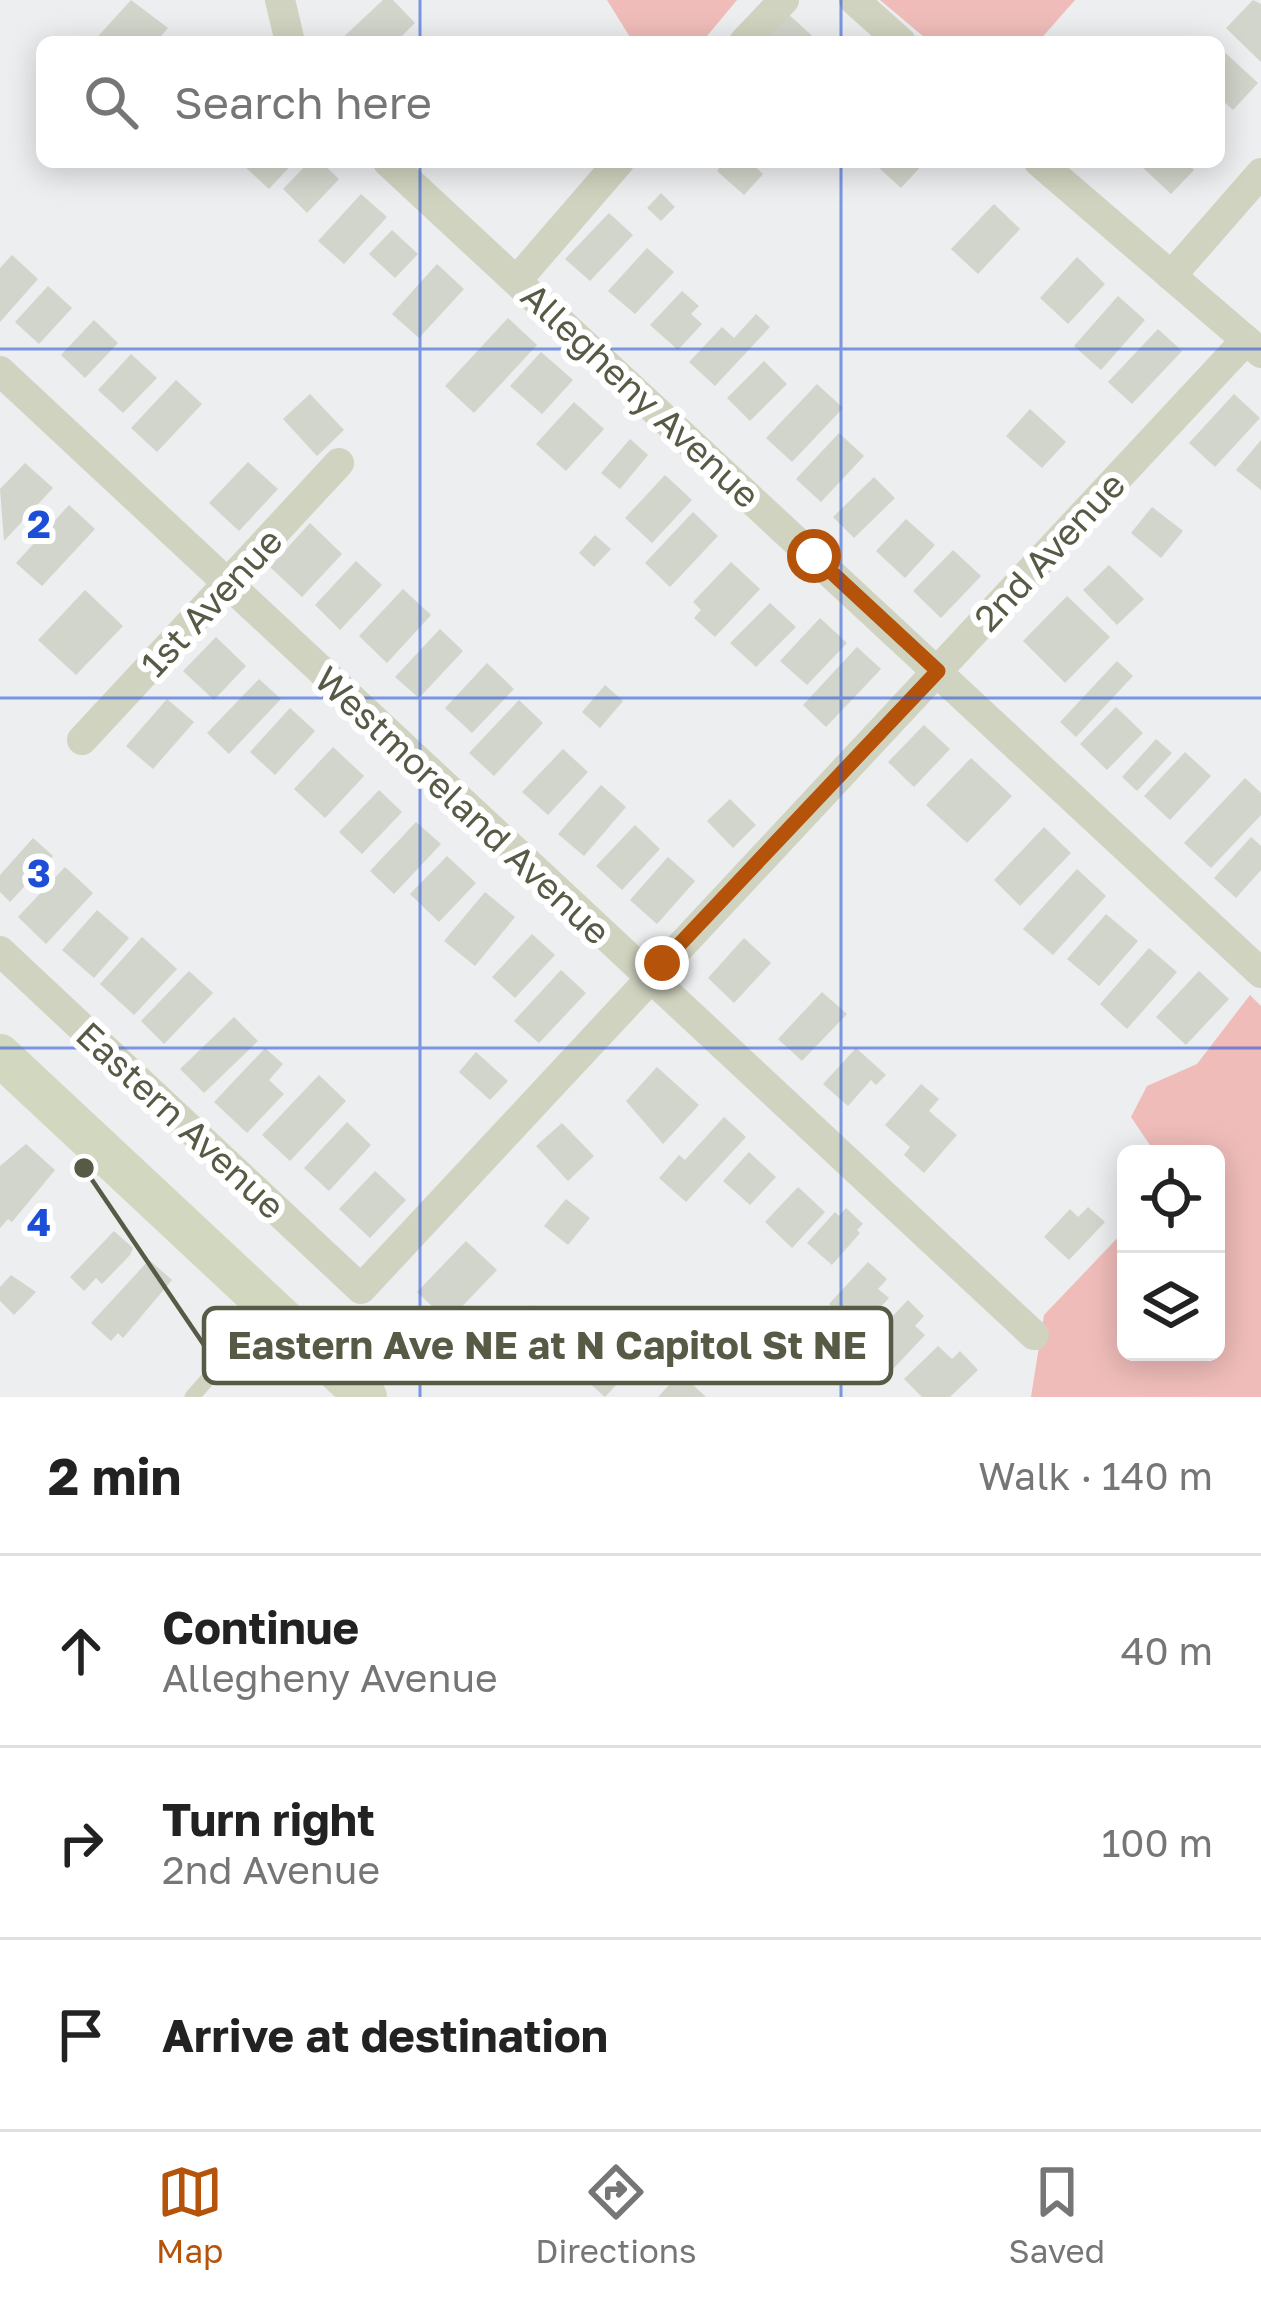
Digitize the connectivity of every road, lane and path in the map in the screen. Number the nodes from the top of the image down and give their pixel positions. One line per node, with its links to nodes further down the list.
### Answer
1 (280, 0): 4 (street)
2 (784, 0): 5 (street)
3 (854, 0): 6 (street)
4 (289, 36)
5 (750, 36)
6 (894, 36)
7 (395, 168): 12 (street, Allegheny Avenue)
8 (614, 168): 12 (street)
9 (1046, 168): 11 (street)
10 (1261, 173): 11 (street)
11 (1171, 276): 13 (street)
12 (518, 279): 17 (street, Allegheny Avenue)
13 (1253, 346): 17 (street, 2nd Avenue)
14 (0, 371): 16 (street, Westmoreland Avenue)
15 (339, 463): 16 (street, 1st Avenue)
16 (228, 584): 18 (street, 1st Avenue); 21 (street, Westmoreland Avenue)
17 (938, 671): 20 (street, Allegheny Avenue); 21 (street, 2nd Avenue)
18 (82, 740)
19 (0, 951): 23 (street, Eastern Avenue)
20 (1261, 973)
21 (648, 979): 23 (street, 2nd Avenue); 25 (street, Westmoreland Avenue)
22 (4, 1067): 24 (street)
23 (362, 1289)
24 (270, 1307): 26 (lane); 27 (street)
25 (1034, 1335)
26 (191, 1397)
27 (366, 1397)

